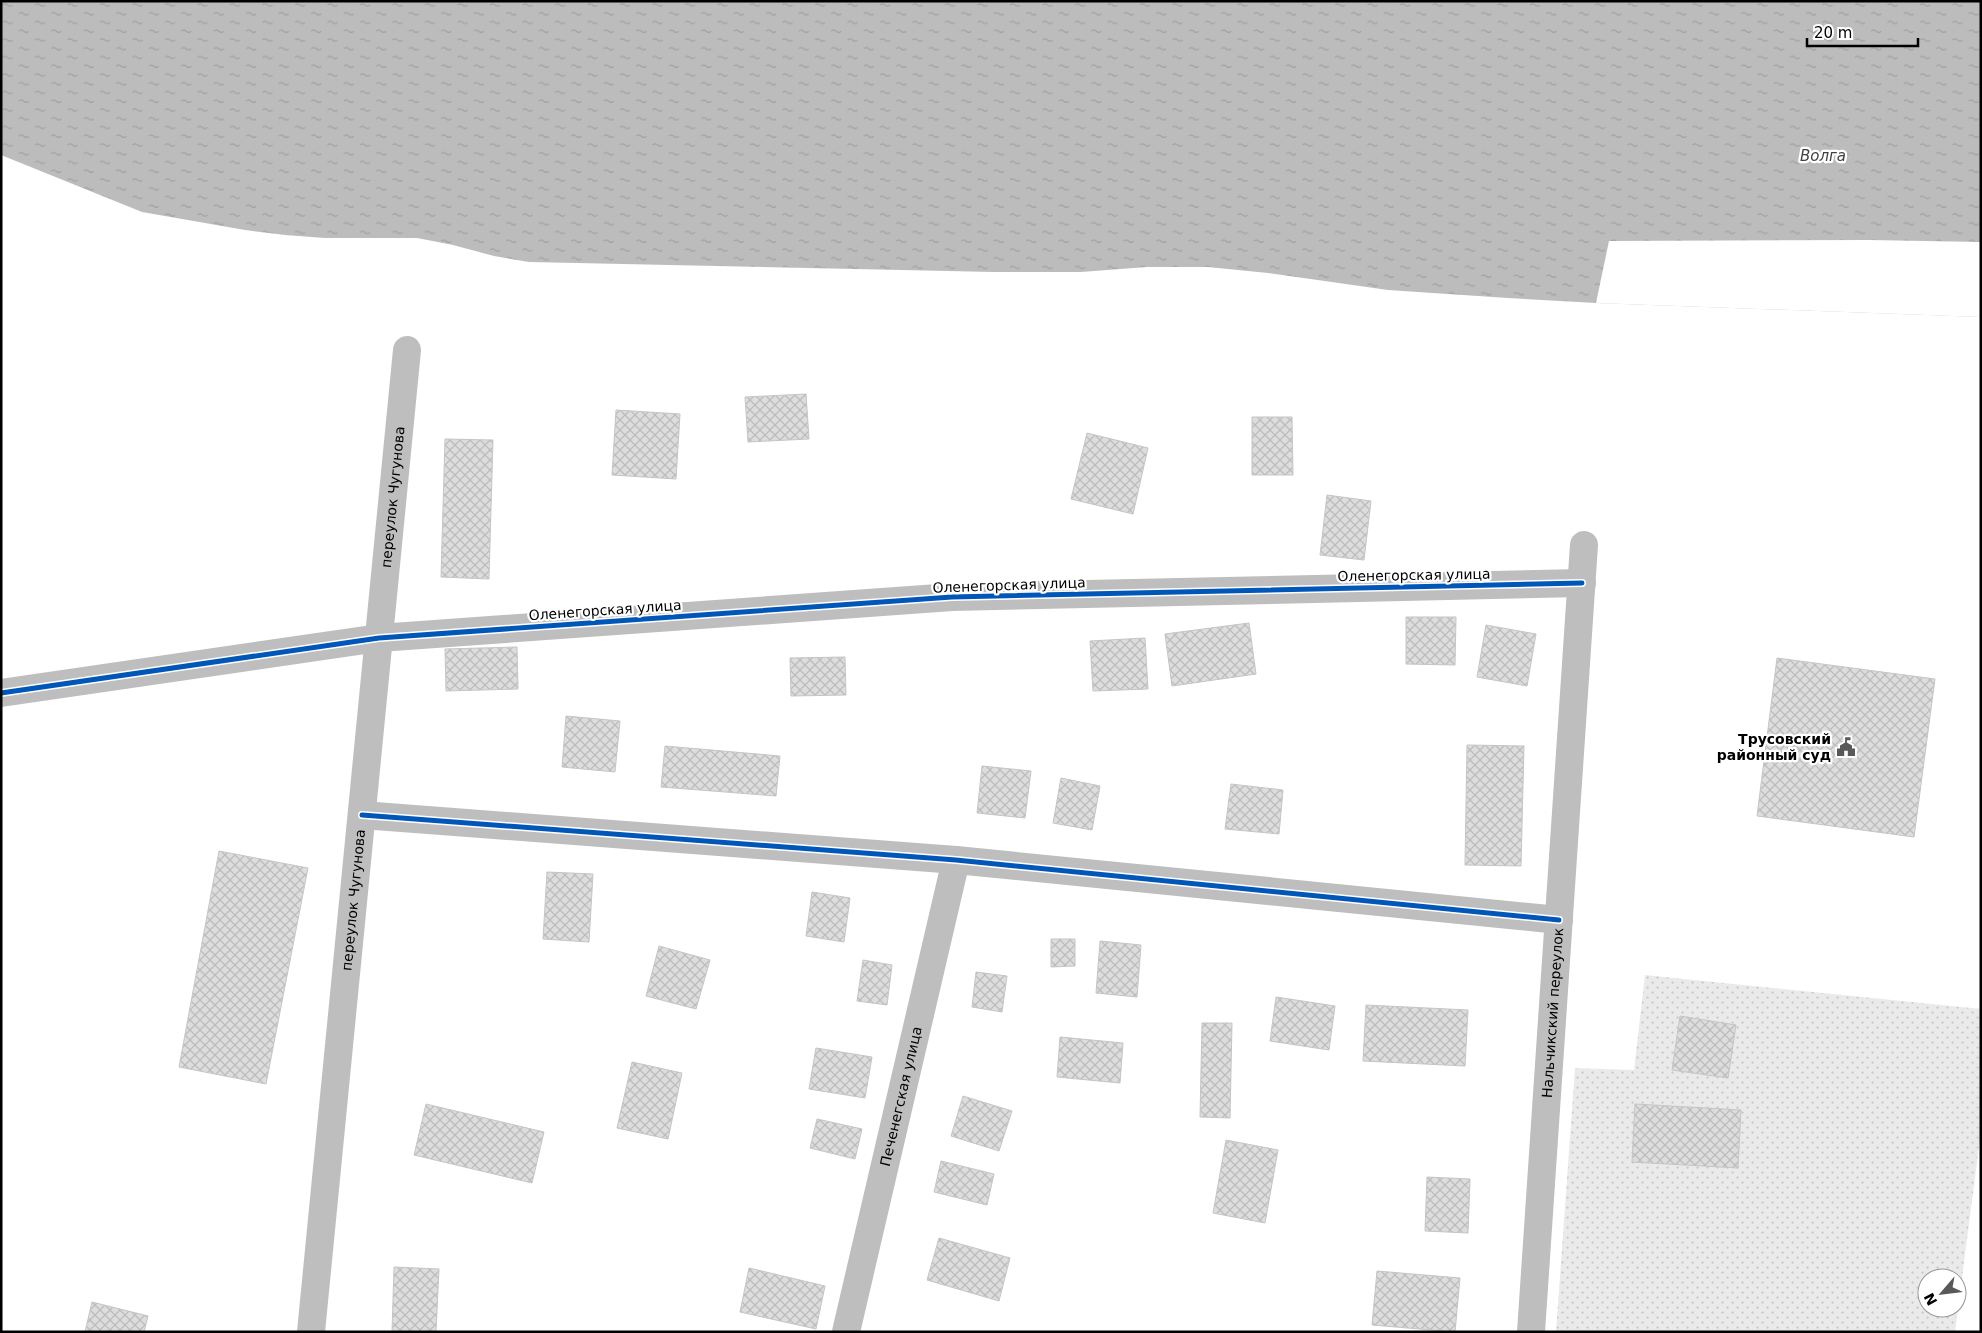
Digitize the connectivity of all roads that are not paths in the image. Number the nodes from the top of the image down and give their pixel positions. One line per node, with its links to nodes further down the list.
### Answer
1 (407, 350): 4 (street, переулок Чугунова)
2 (1584, 545): 3 (street, Нальчикский переулок)
3 (1582, 582): 4 (street, Оленегорская улица); 8 (street, Нальчикский переулок)
4 (379, 638): 5 (street, Оленегорская улица); 6 (street, переулок Чугунова)
5 (1, 693)
6 (362, 815): 7 (street); 9 (street, переулок Чугунова)
7 (956, 860): 8 (street); 10 (street, Печенегская улица)
8 (1559, 920): 11 (street, Нальчикский переулок)
9 (311, 1332)
10 (846, 1332)
11 (1531, 1332)

